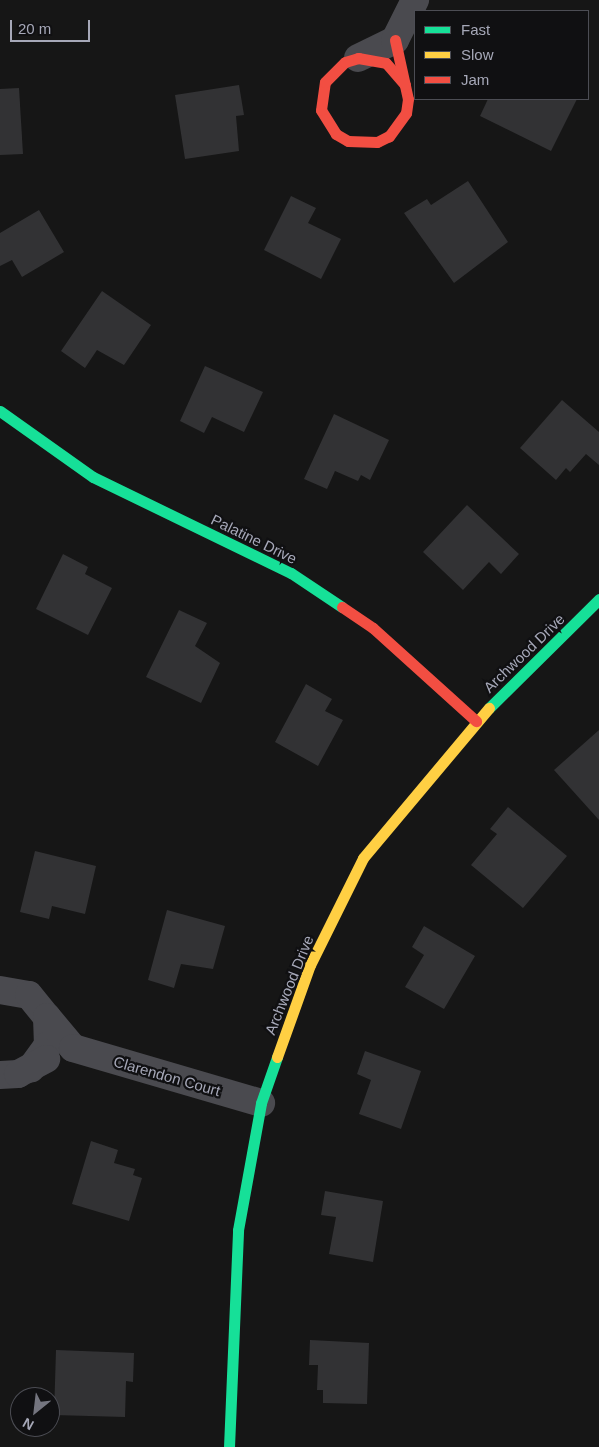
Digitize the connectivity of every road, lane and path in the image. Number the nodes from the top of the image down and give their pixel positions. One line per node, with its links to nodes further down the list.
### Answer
1 (415, 0): 2 (street)
2 (395, 40): 3 (street); 4 (street)
3 (358, 58): 4 (street); 4 (street)
4 (404, 85)
5 (0, 410): 7 (street, Palatine Drive)
6 (599, 599): 7 (street, Archwood Drive)
7 (476, 721): 13 (street, Archwood Drive)
8 (0, 990): 9 (street)
9 (47, 1017): 10 (street); 11 (street)
10 (73, 1048): 11 (street); 13 (street, Clarendon Court)
11 (31, 1068): 12 (street)
12 (0, 1075)
13 (261, 1103): 14 (street, Archwood Drive)
14 (230, 1447)

